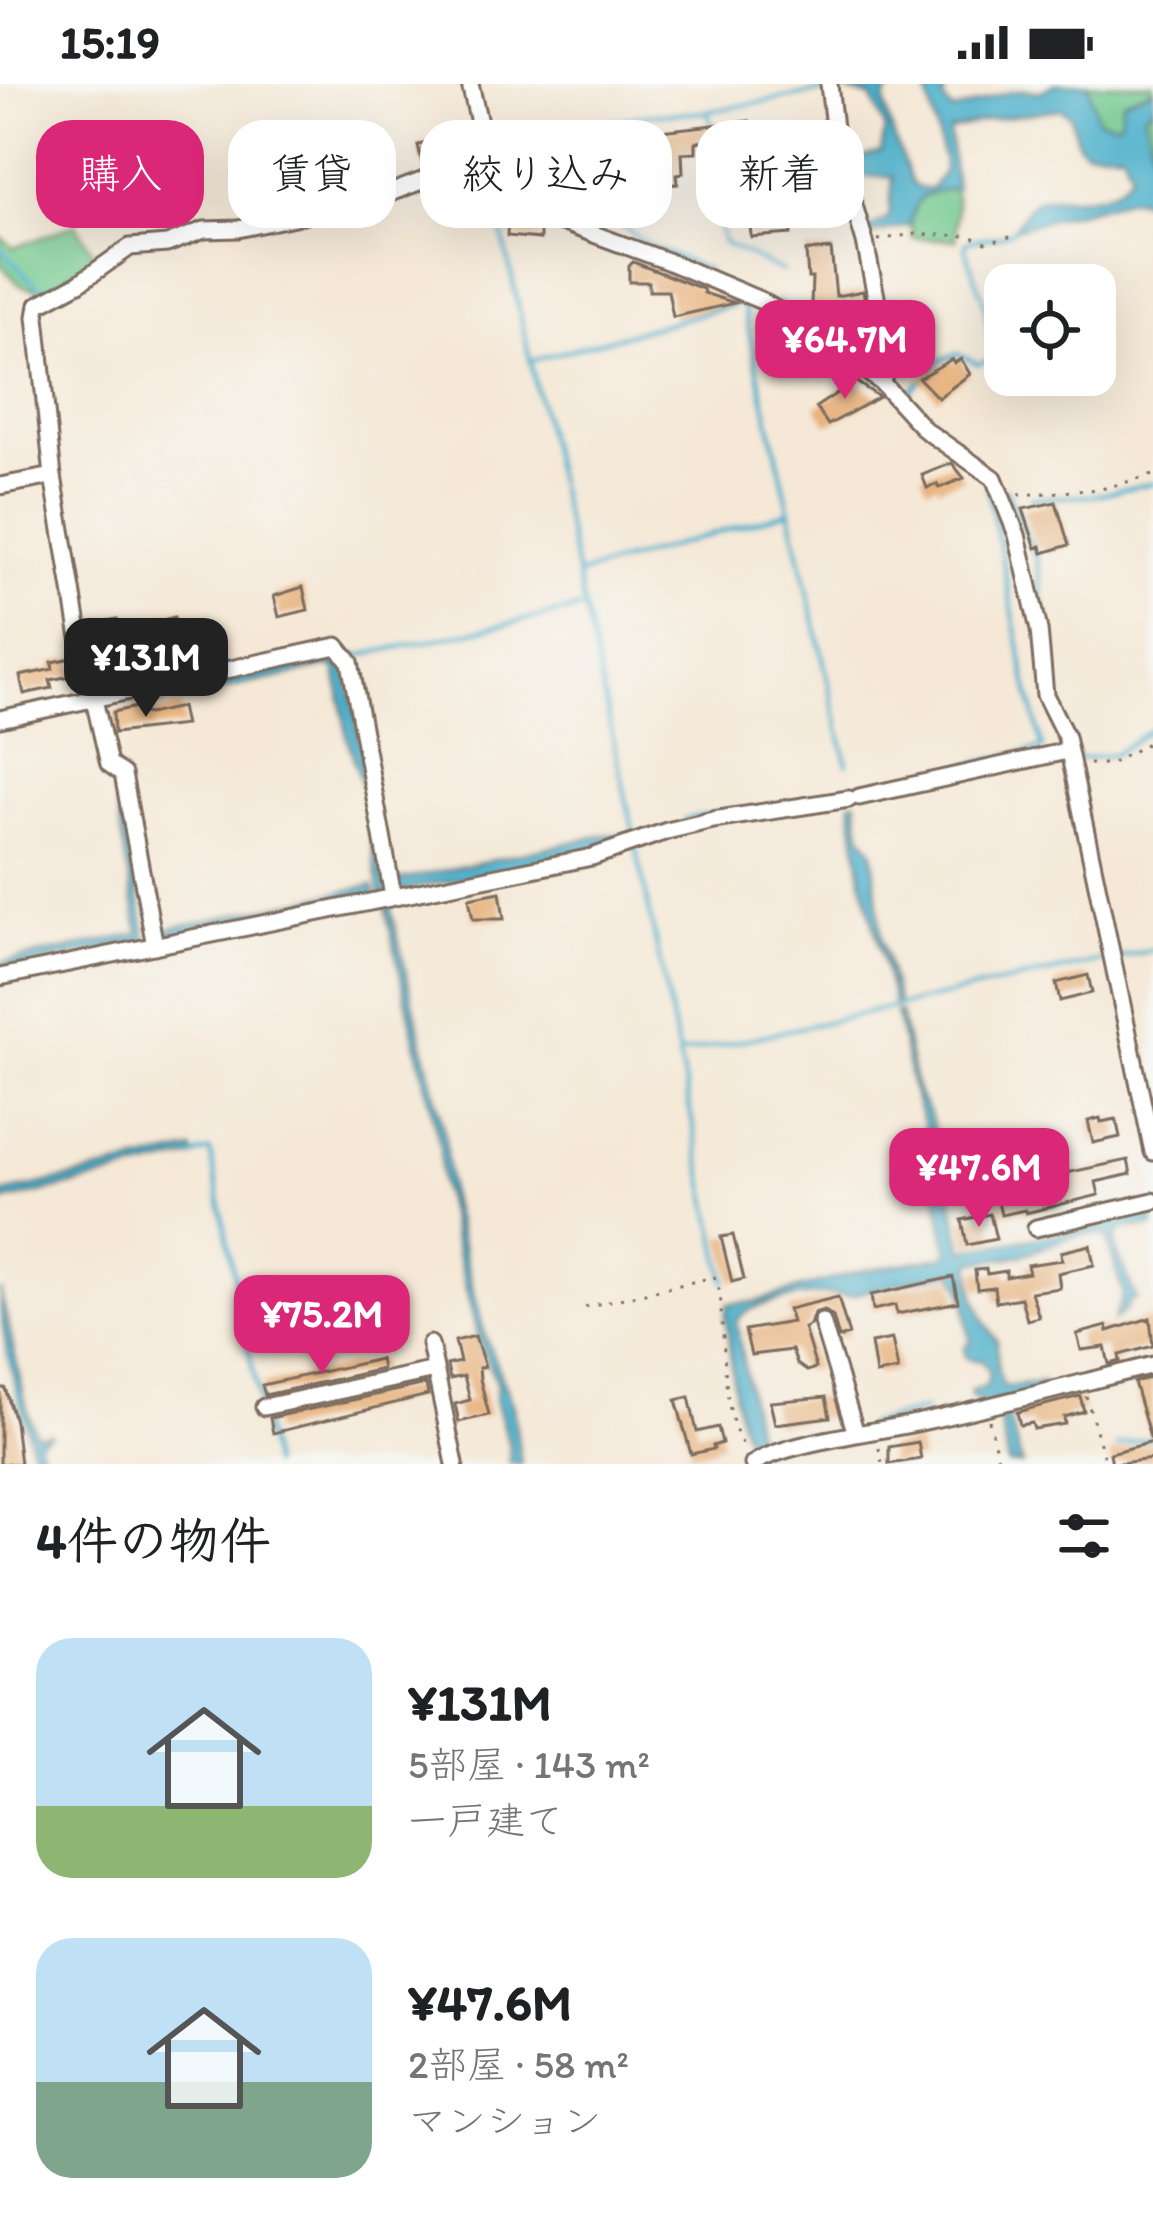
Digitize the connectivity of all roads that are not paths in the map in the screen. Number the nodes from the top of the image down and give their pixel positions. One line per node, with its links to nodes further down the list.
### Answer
1 (470, 84): 3 (street)
2 (829, 88): 6 (street)
3 (478, 120)
4 (420, 182): 7 (street)
5 (578, 228): 6 (street)
6 (884, 376): 11 (street)
7 (52, 476): 8 (street); 9 (street)
8 (0, 486)
9 (97, 708): 10 (street); 12 (street); 13 (street)
10 (0, 719)
11 (1068, 758): 12 (street); 15 (street)
12 (388, 897): 13 (street)
13 (154, 938): 14 (street)
14 (0, 977)
15 (1153, 1153)
16 (1153, 1201): 17 (street)
17 (1036, 1228)
18 (822, 1322): 23 (street)
19 (430, 1344): 21 (street)
20 (1153, 1365): 23 (street)
21 (436, 1370): 22 (street); 25 (street)
22 (264, 1407)
23 (855, 1428): 24 (street)
24 (754, 1462)
25 (455, 1464)

